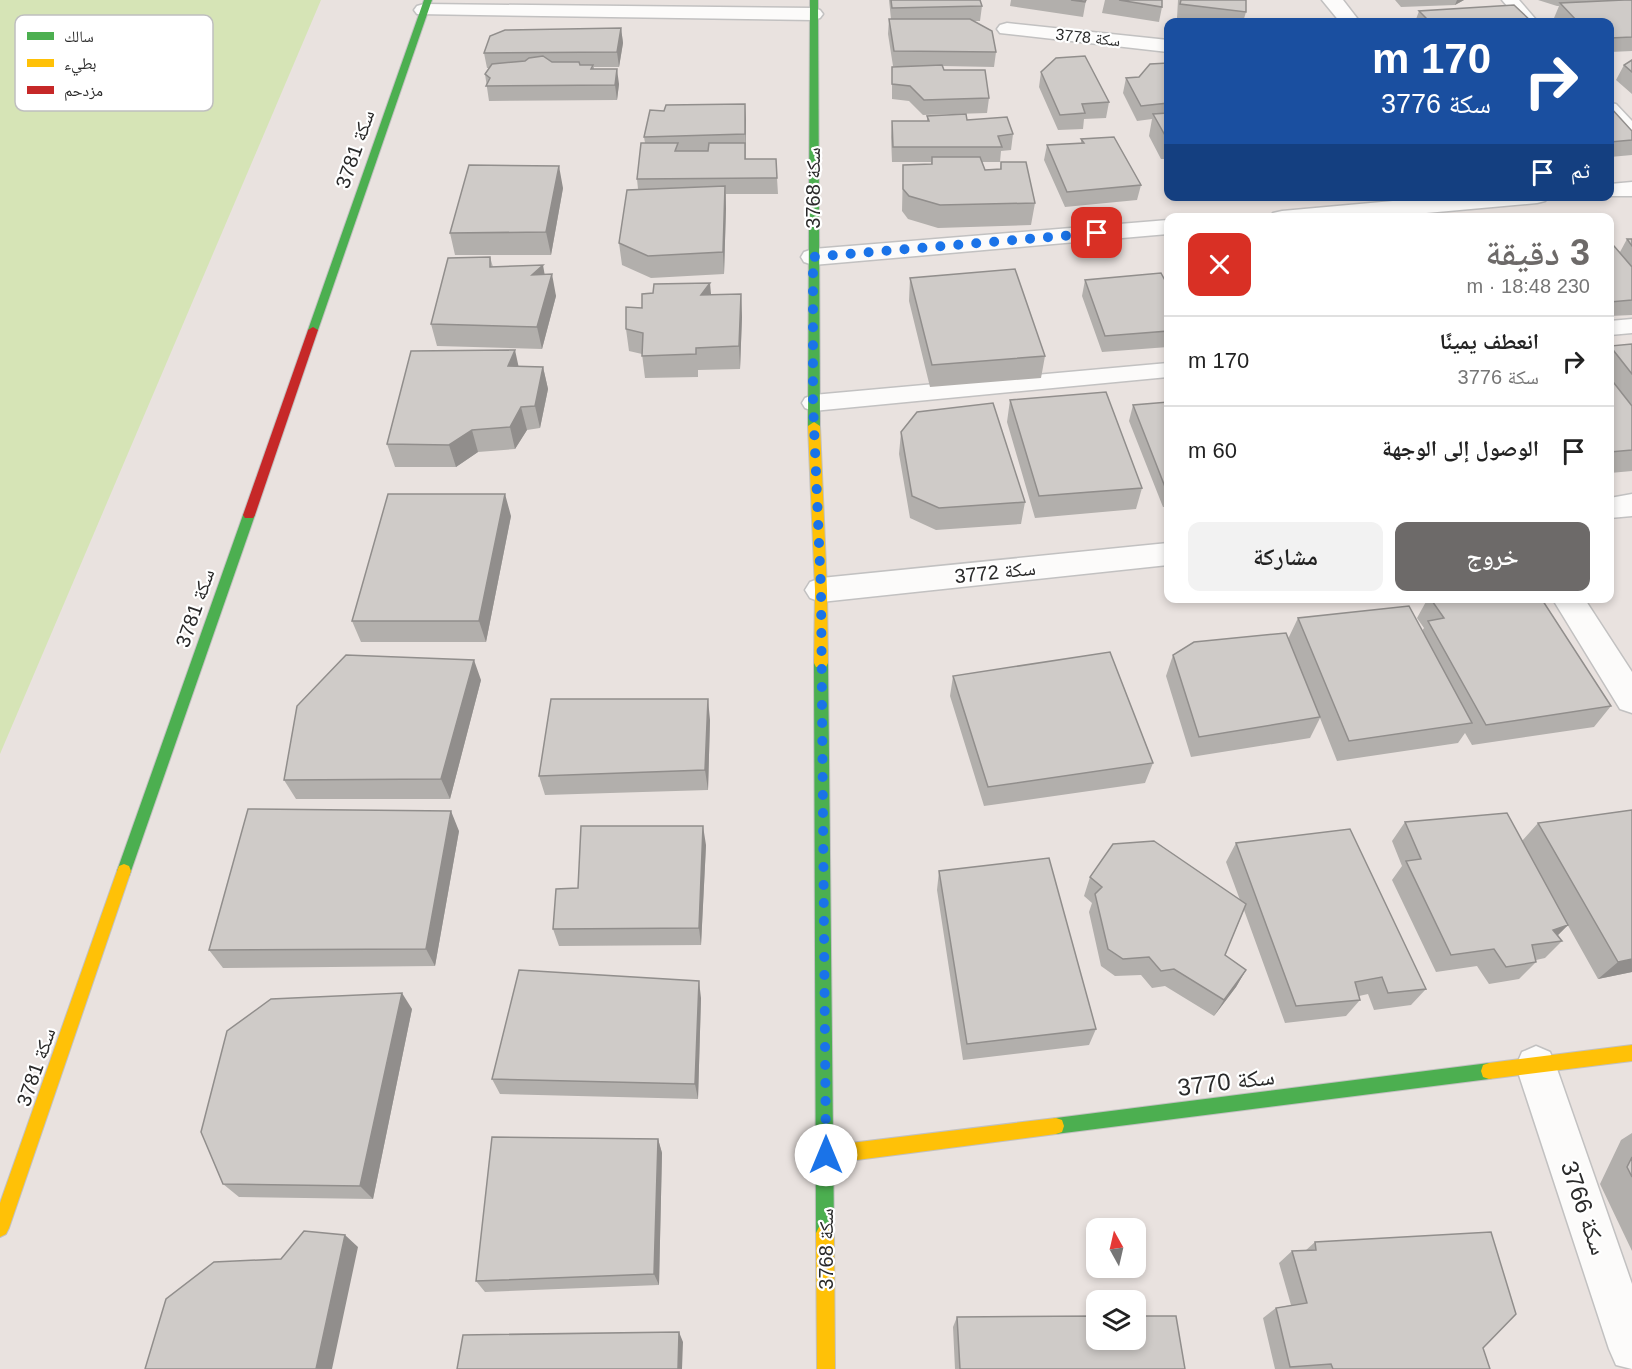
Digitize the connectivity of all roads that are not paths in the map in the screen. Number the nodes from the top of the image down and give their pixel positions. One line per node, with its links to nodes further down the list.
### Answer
1 (1332, 0): 5 (street)
2 (1510, 0): 6 (lane)
3 (426, 5): 4 (street, سكة 3768); 30 (street, سكة 3781)
4 (813, 7): 16 (street, سكة 3768)
5 (1347, 18)
6 (1526, 18)
7 (1007, 29): 8 (street, سكة 3778)
8 (1164, 46)
9 (1614, 112): 10 (lane)
10 (1632, 132)
11 (1632, 189): 12 (street)
12 (1614, 191)
13 (1459, 201): 14 (street)
14 (1334, 213)
15 (1164, 227): 16 (street)
16 (813, 257): 20 (street, سكة 3768)
17 (1632, 326): 18 (lane)
18 (1614, 328)
19 (1164, 370): 20 (lane)
20 (813, 403): 24 (street, سكة 3768)
21 (1632, 505): 22 (street)
22 (1614, 507)
23 (1164, 554): 24 (street, سكة 3772)
24 (821, 590): 29 (street, سكة 3768)
25 (1570, 603): 26 (street)
26 (1632, 700)
27 (1632, 1053): 28 (street, سكة 3770)
28 (1536, 1066): 29 (street, سكة 3770); 31 (street, سكة 3766)
29 (826, 1155): 32 (street, سكة 3768)
30 (0, 1228)
31 (1632, 1349)
32 (826, 1369)

